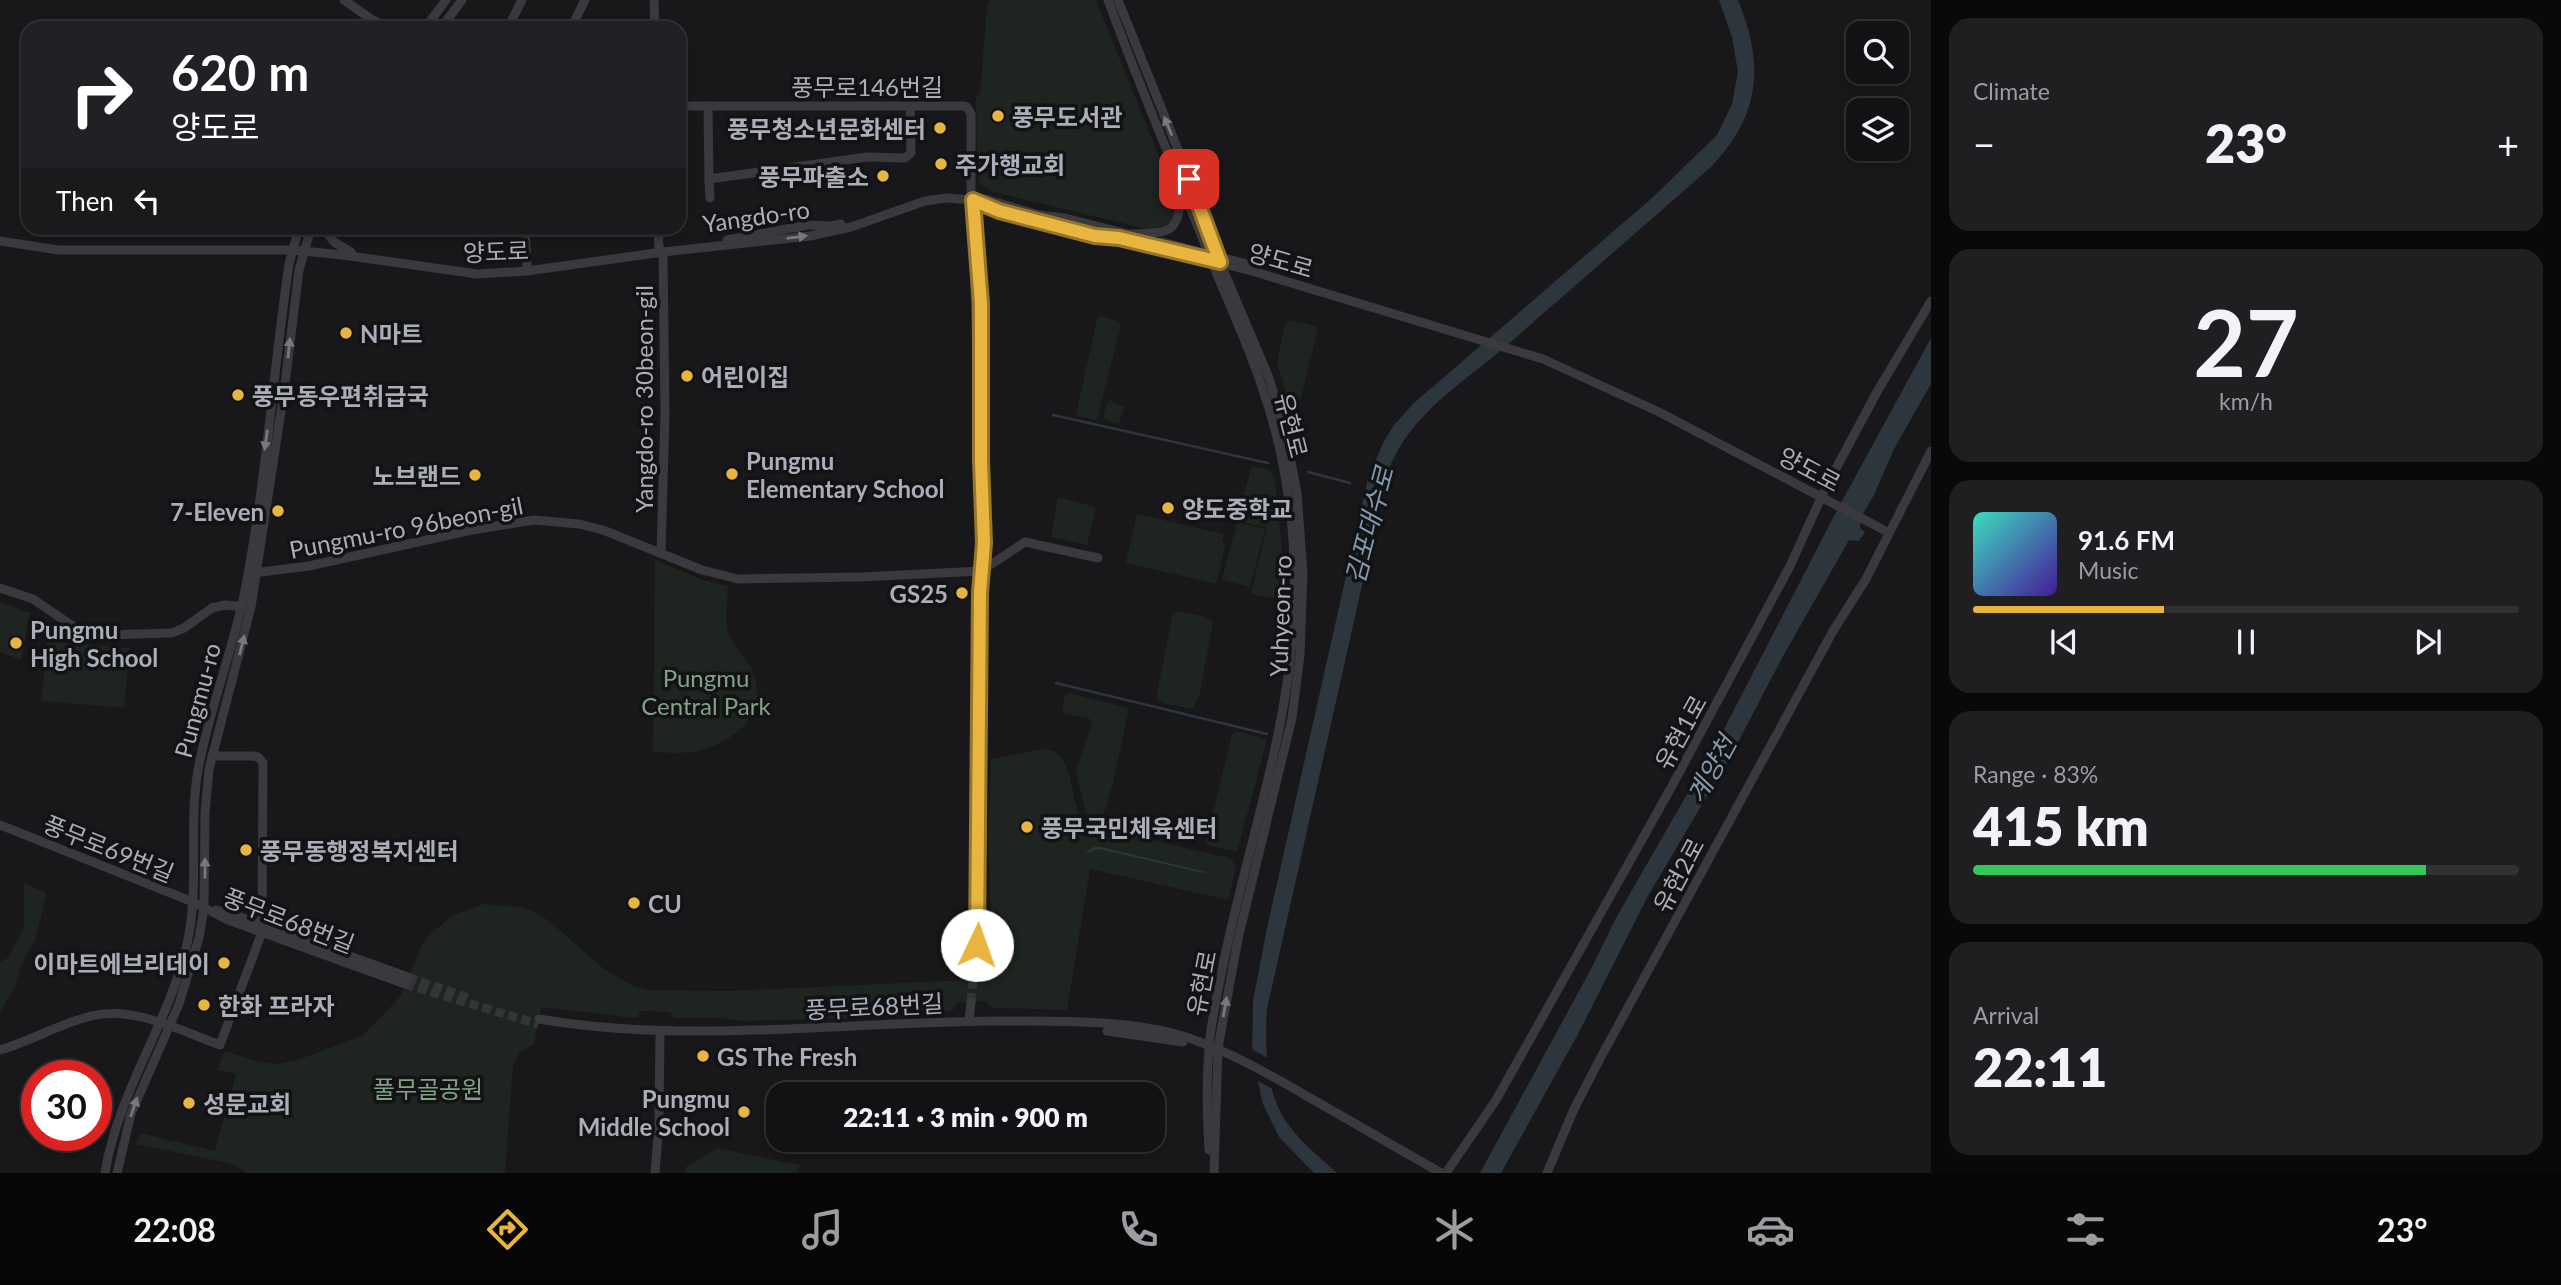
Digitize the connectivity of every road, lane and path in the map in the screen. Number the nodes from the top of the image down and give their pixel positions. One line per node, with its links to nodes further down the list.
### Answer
1 (344, 0): 9 (street)
2 (446, 0): 10 (street)
3 (462, 0): 11 (street)
4 (522, 0): 12 (street)
5 (586, 0): 13 (street)
6 (654, 0): 14 (street)
7 (1108, 0): 19 (street)
8 (1118, 0): 33 (street, Yuhyeon-ro, one-way to 8)
9 (377, 21)
10 (430, 21)
11 (446, 21)
12 (513, 21)
13 (575, 21)
14 (655, 21)
15 (910, 105): 17 (street, 풍무로146번길); 18 (street); 20 (street, 풍무로146번길)
16 (686, 106): 17 (street, 풍무로146번길)
17 (708, 106): 18 (street)
18 (709, 179): 21 (street)
19 (1182, 188): 22 (street); 33 (street)
20 (972, 197): 22 (street, Yangdo-ro); 31 (street, Yangdo-ro); 33 (street, 양도로); 41 (street)
21 (710, 198)
22 (1130, 234): 33 (street, Yangdo-ro)
23 (297, 235): 30 (street, Pungmu-ro)
24 (309, 235): 29 (street, Pungmu-ro)
25 (328, 235): 32 (street)
26 (525, 235): 34 (street)
27 (659, 235): 31 (street, Yangdo-ro 30beon-gil)
28 (0, 241): 30 (street, Yangdo-ro)
29 (304, 249): 30 (street, Yangdo-ro); 31 (street, 양도로); 32 (street, Yangdo-ro); 42 (street, Pungmu-ro, one-way to 29)
30 (292, 250): 42 (street, Pungmu-ro, one-way to 42)
31 (661, 250): 34 (street, Yangdo-ro); 39 (street, Yangdo-ro 30beon-gil)
32 (351, 251): 34 (street, Yangdo-ro)
33 (1214, 257): 37 (street, 양도로); 57 (street, Yuhyeon-ro)
34 (527, 267)
35 (1931, 301): 37 (street, 유현1로)
36 (1931, 451): 38 (street, 유현2로)
37 (1824, 495): 38 (street, 양도로); 64 (street, 유현1로)
38 (1886, 529): 65 (street, 유현2로)
39 (661, 553): 41 (street, Pungmu-ro 96beon-gil); 42 (street, Pungmu-ro 96beon-gil)
40 (1098, 558): 41 (street)
41 (981, 571): 51 (street)
42 (252, 573): 44 (street, Pungmu-ro)
43 (0, 588): 44 (street)
44 (246, 607): 45 (street, Pungmu-ro, one-way to 44); 47 (street, Pungmu-ro)
45 (212, 756): 48 (street, Pungmu-ro, one-way to 45); 49 (street)
46 (0, 825): 47 (street, 풍무로69번길)
47 (192, 902): 48 (street, 풍무로69번길); 55 (street, Pungmu-ro)
48 (204, 908): 49 (street, 풍무로68번길); 55 (street, Pungmu-ro)
49 (262, 928): 50 (street, 풍무로68번길); 55 (street)
50 (407, 980)
51 (973, 980)
52 (971, 1002): 54 (street)
53 (539, 1021): 56 (street, 풍무로68번길)
54 (969, 1021): 56 (street, 풍무로68번길); 57 (street, 풍무로68번길)
55 (164, 1025): 58 (street); 59 (street, Pungmu-ro); 60 (street, Pungmu-ro, one-way to 55)
56 (659, 1033): 57 (street, 풍무로68번길); 61 (street)
57 (1213, 1047): 62 (street, Yuhyeon-ro); 63 (street, 풍무로68번길)
58 (0, 1050)
59 (105, 1173)
60 (117, 1173)
61 (655, 1173)
62 (1211, 1173)
63 (1441, 1173)
64 (1446, 1173)
65 (1547, 1173)

